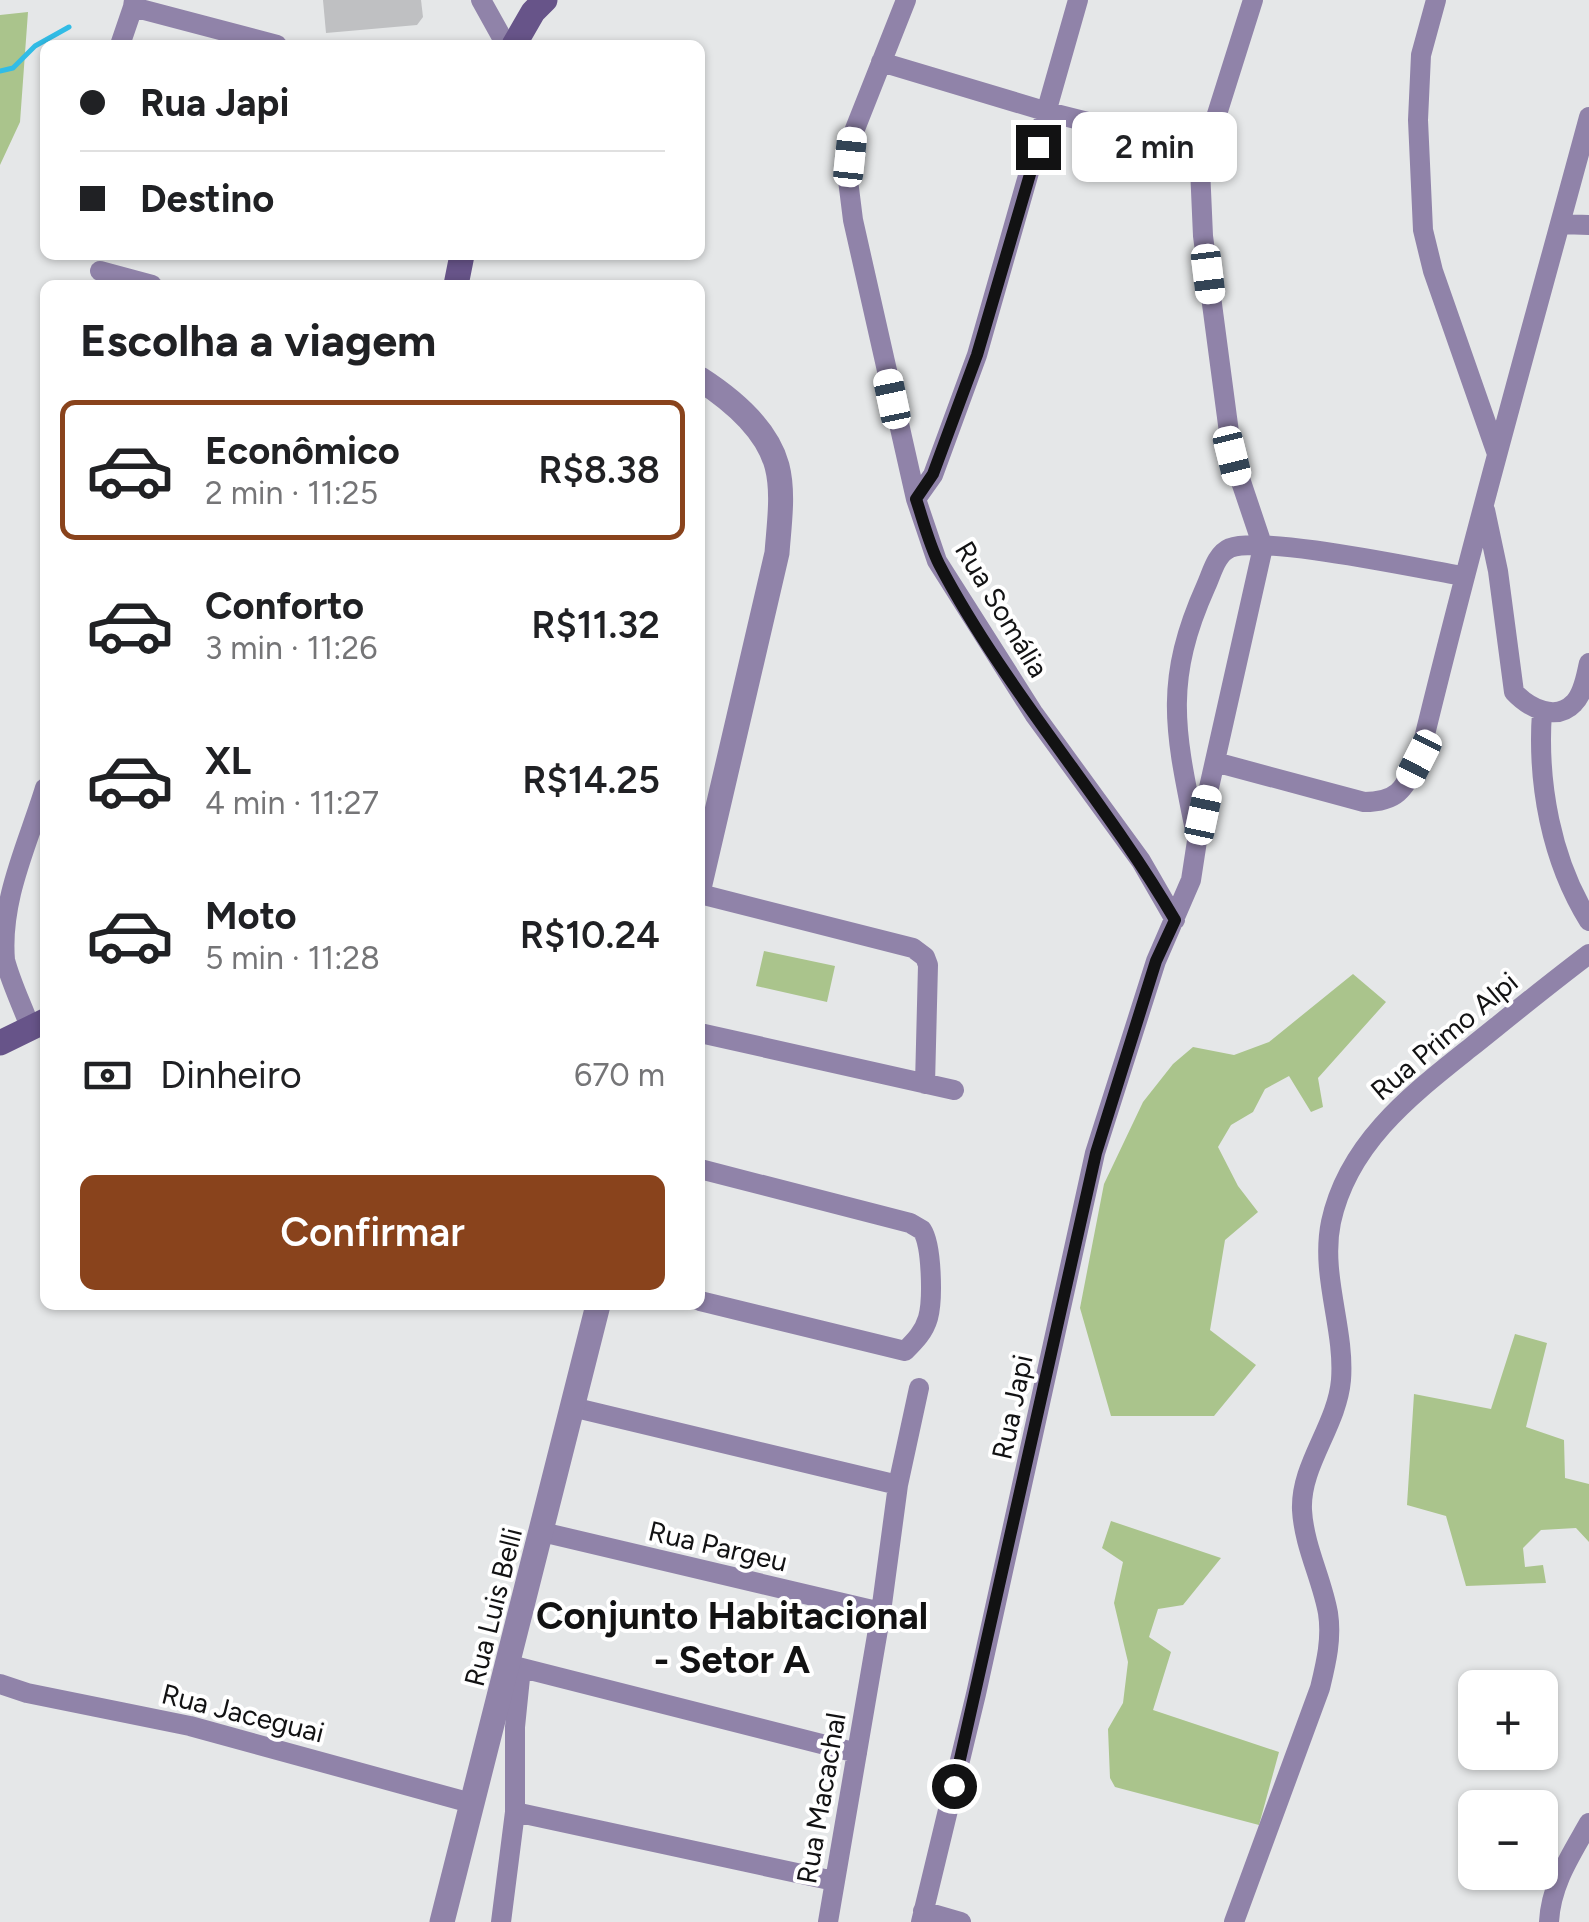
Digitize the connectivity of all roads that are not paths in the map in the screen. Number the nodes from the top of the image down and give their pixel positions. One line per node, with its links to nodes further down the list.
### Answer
1 (481, 0): 10 (street)
2 (545, 0): 11 (main road)
3 (906, 0): 12 (street, Rua Somália)
4 (1078, 0): 13 (street)
5 (1253, 0): 15 (street)
6 (1436, 0): 19 (street)
7 (134, 4): 8 (street); 9 (street)
8 (122, 40)
9 (260, 40)
10 (503, 40)
11 (517, 40)
12 (881, 62): 13 (street); 20 (street, Rua Somália)
13 (1048, 112): 15 (street); 20 (street)
14 (1589, 116): 16 (street)
15 (1204, 150): 22 (street)
16 (1560, 224): 17 (street); 19 (street)
17 (1589, 225)
18 (705, 383): 29 (street)
19 (1497, 454): 21 (street)
20 (916, 499): 31 (street, Rua Somália)
21 (1485, 508): 23 (street); 25 (street)
22 (1262, 547): 23 (street); 26 (street, Rua Japi); 28 (street)
23 (1463, 576): 26 (street)
24 (1589, 662): 25 (street)
25 (1542, 712): 32 (street)
26 (1215, 762): 28 (street, Rua Japi)
27 (40, 804): 34 (street)
28 (1197, 842): 31 (street, Rua Japi)
29 (705, 863)
30 (705, 895): 37 (street)
31 (1175, 920): 56 (street, Rua Japi)
32 (1589, 921)
33 (1589, 954): 61 (street, Rua Primo Alpi)
34 (38, 1024): 36 (main road)
35 (705, 1034): 37 (street)
36 (0, 1042)
37 (925, 1084): 38 (street)
38 (954, 1090)
39 (705, 1171): 40 (street)
40 (705, 1301)
41 (597, 1310): 43 (street, Rua Luis Belli)
42 (920, 1388): 44 (street, Rua Macachal)
43 (572, 1406): 44 (street); 45 (street, Rua Luis Belli)
44 (898, 1485): 46 (street, Rua Macachal)
45 (542, 1532): 46 (street, Rua Pargeu); 47 (street, Rua Luis Belli)
46 (882, 1612): 49 (street, Rua Macachal)
47 (515, 1666): 49 (street); 50 (street, Rua Luis Belli); 51 (street)
48 (0, 1684): 50 (street, Rua Jaceguai)
49 (857, 1752): 55 (street, Rua Macachal)
50 (471, 1803): 57 (street, Rua Luis Belli)
51 (514, 1812): 55 (street); 58 (street)
52 (1589, 1823): 54 (street)
53 (1589, 1847): 54 (street)
54 (1568, 1860): 62 (street)
55 (834, 1882): 59 (street, Rua Macachal)
56 (922, 1916): 60 (street)
57 (442, 1922)
58 (501, 1922)
59 (828, 1922)
60 (961, 1922)
61 (1234, 1922)
62 (1549, 1922)

